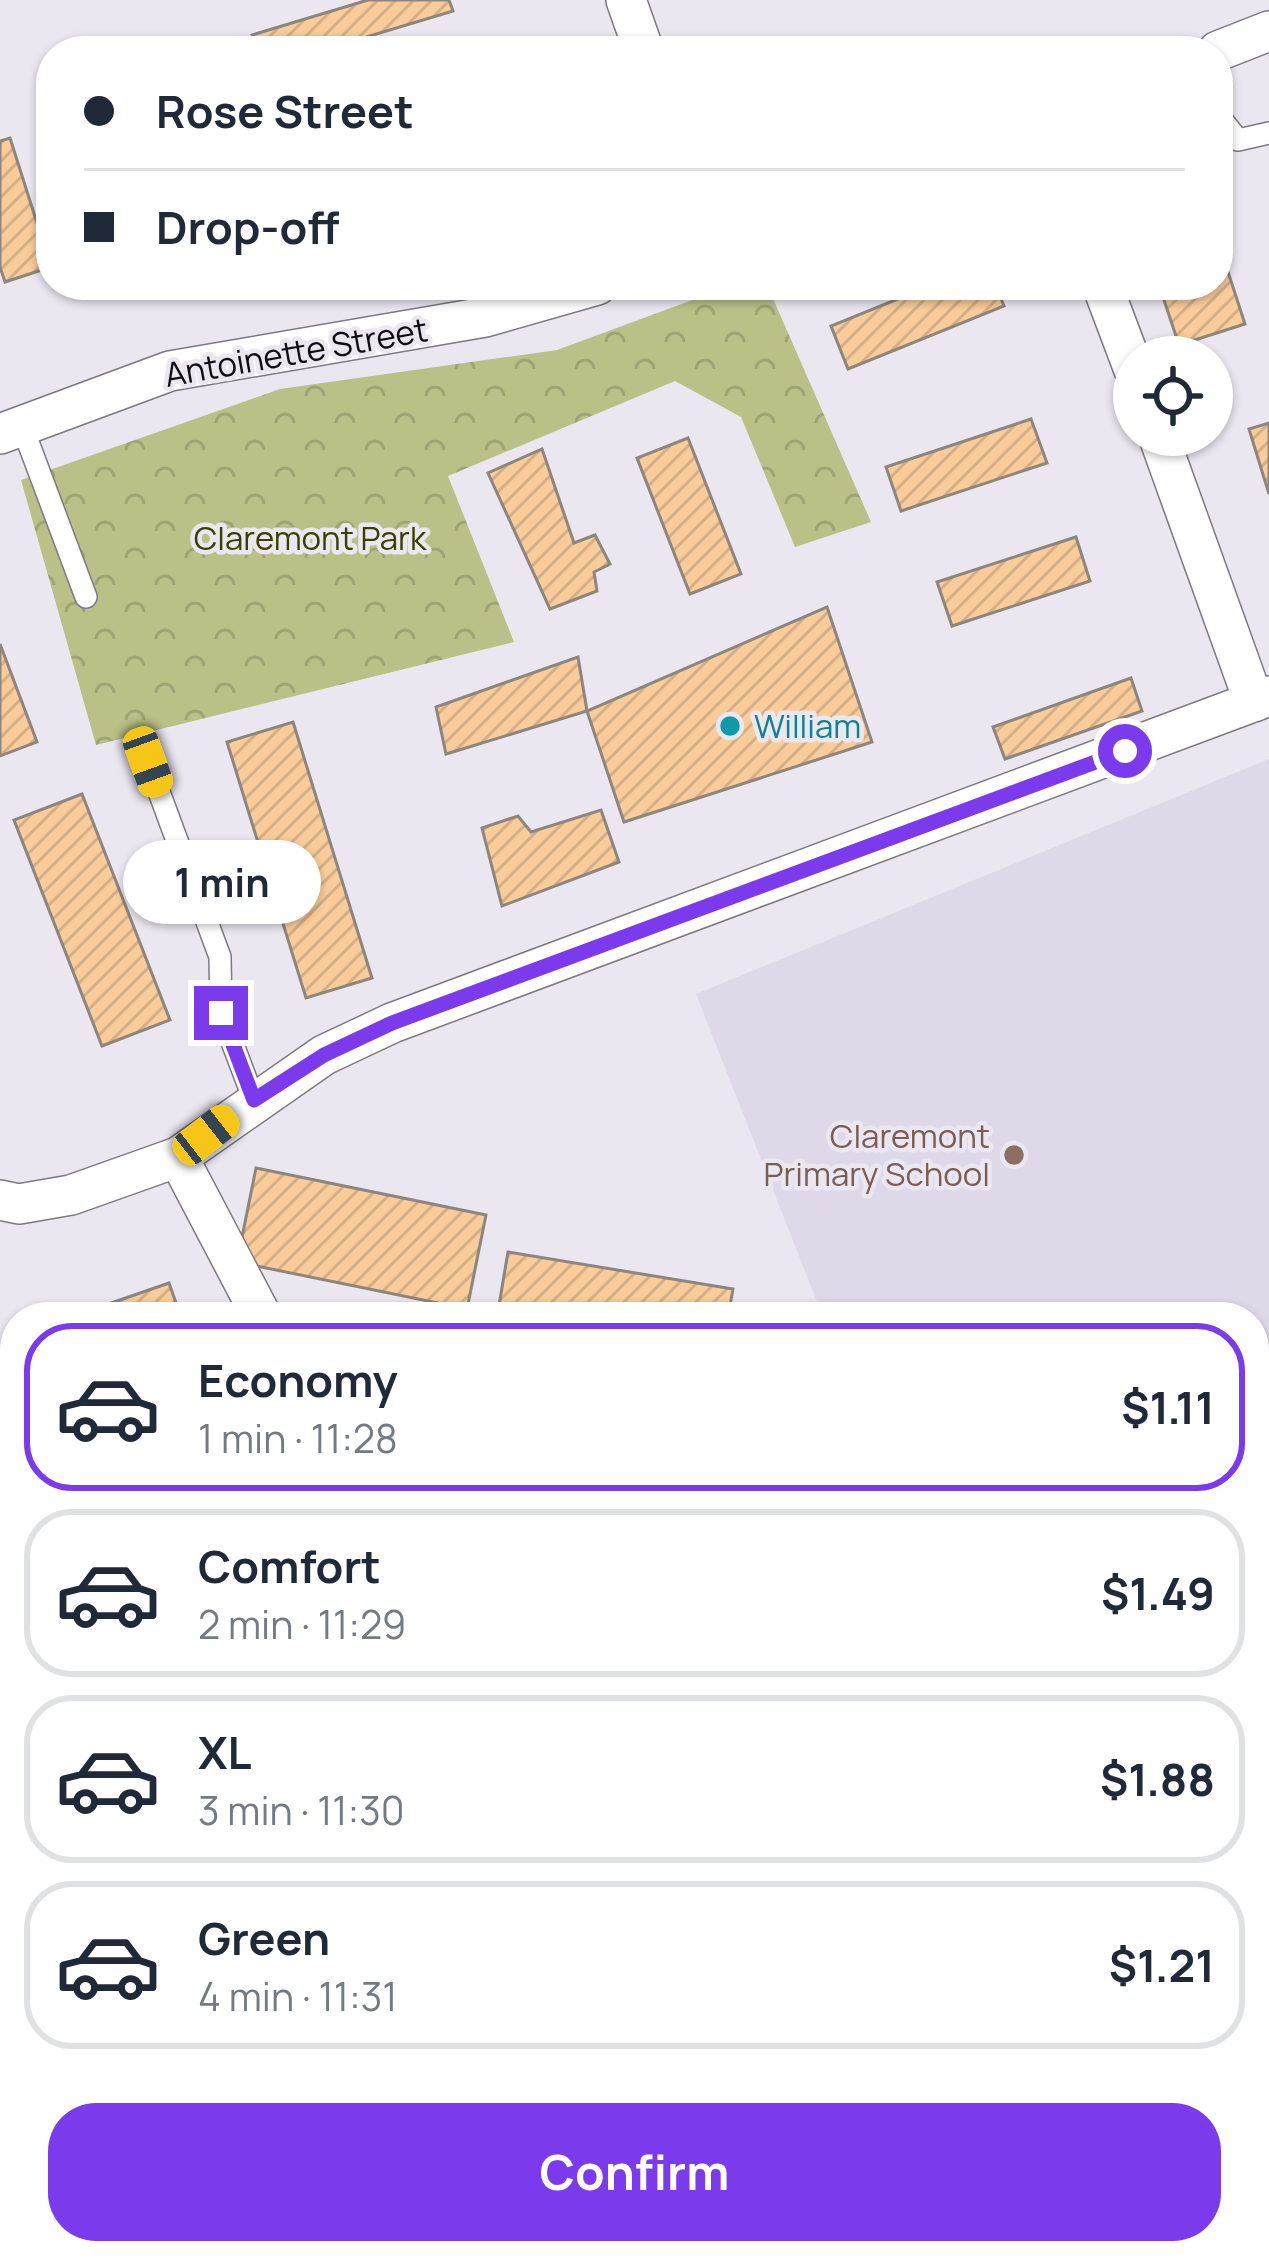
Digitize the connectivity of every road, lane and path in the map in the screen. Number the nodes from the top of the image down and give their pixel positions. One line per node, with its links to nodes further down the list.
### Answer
1 (626, 0): 5 (street)
2 (1262, 0): 3 (street)
3 (1269, 17)
4 (1269, 31): 6 (street)
5 (639, 36)
6 (1233, 45)
7 (1269, 133): 8 (lane)
8 (1233, 134)
9 (544, 300): 12 (street, Antoinette Street)
10 (1108, 300): 11 (street)
11 (1121, 336)
12 (11, 430): 14 (lane)
13 (1166, 456): 15 (street)
14 (86, 597)
15 (1262, 699): 17 (street)
16 (148, 762): 17 (lane)
17 (254, 1100): 18 (street)
18 (178, 1157): 19 (street); 20 (street)
19 (0, 1200)
20 (254, 1302)

